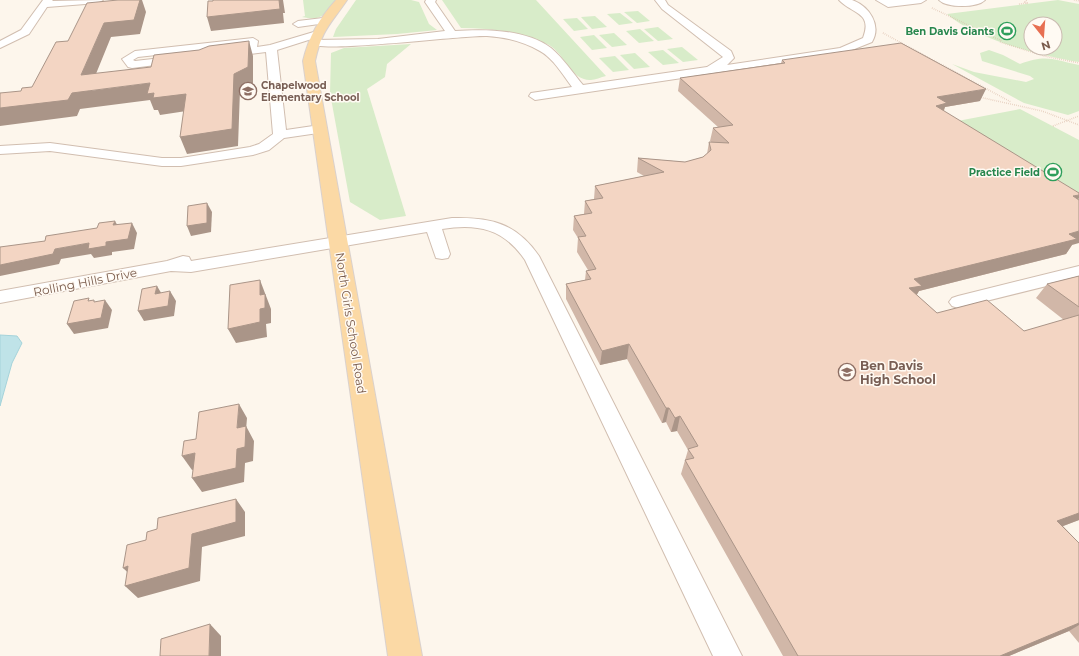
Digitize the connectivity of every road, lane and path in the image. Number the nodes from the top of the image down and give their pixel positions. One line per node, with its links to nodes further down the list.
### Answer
1 (98, 0): 13 (street)
2 (342, 0): 16 (main road, North Girls School Road)
3 (431, 0): 18 (street)
4 (660, 0): 25 (street)
5 (844, 0): 25 (street)
6 (881, 0): 7 (street)
7 (921, 0)
8 (944, 0): 9 (street)
9 (980, 0)
10 (1027, 0): 14 (path)
11 (1074, 0): 12 (path)
12 (1079, 0)
13 (46, 3): 21 (street)
14 (1019, 4)
15 (932, 8): 20 (path)
16 (313, 31): 18 (street); 22 (street); 34 (main road, North Girls School Road)
17 (883, 32): 29 (path)
18 (452, 34): 26 (street)
19 (1000, 42): 20 (path)
20 (1005, 42): 24 (path)
21 (0, 44)
22 (271, 48): 23 (street); 35 (street)
23 (250, 51): 23 (street)
24 (1079, 63)
25 (710, 71): 26 (street)
26 (581, 90): 27 (street)
27 (535, 96)
28 (975, 96): 29 (path)
29 (1014, 104): 31 (path)
30 (1079, 116): 31 (path)
31 (1068, 120): 32 (path); 33 (path)
32 (1079, 125)
33 (1053, 126)
34 (320, 129): 35 (street); 38 (main road, North Girls School Road)
35 (280, 135): 36 (street)
36 (0, 150)
37 (433, 226): 38 (street, Rolling Hills Drive); 39 (street); 44 (street, Rolling Hills Drive)
38 (337, 237): 41 (street, Rolling Hills Drive); 43 (main road, North Girls School Road)
39 (442, 254)
40 (1079, 272): 42 (street)
41 (0, 297)
42 (958, 302)
43 (405, 656)
44 (728, 656)

